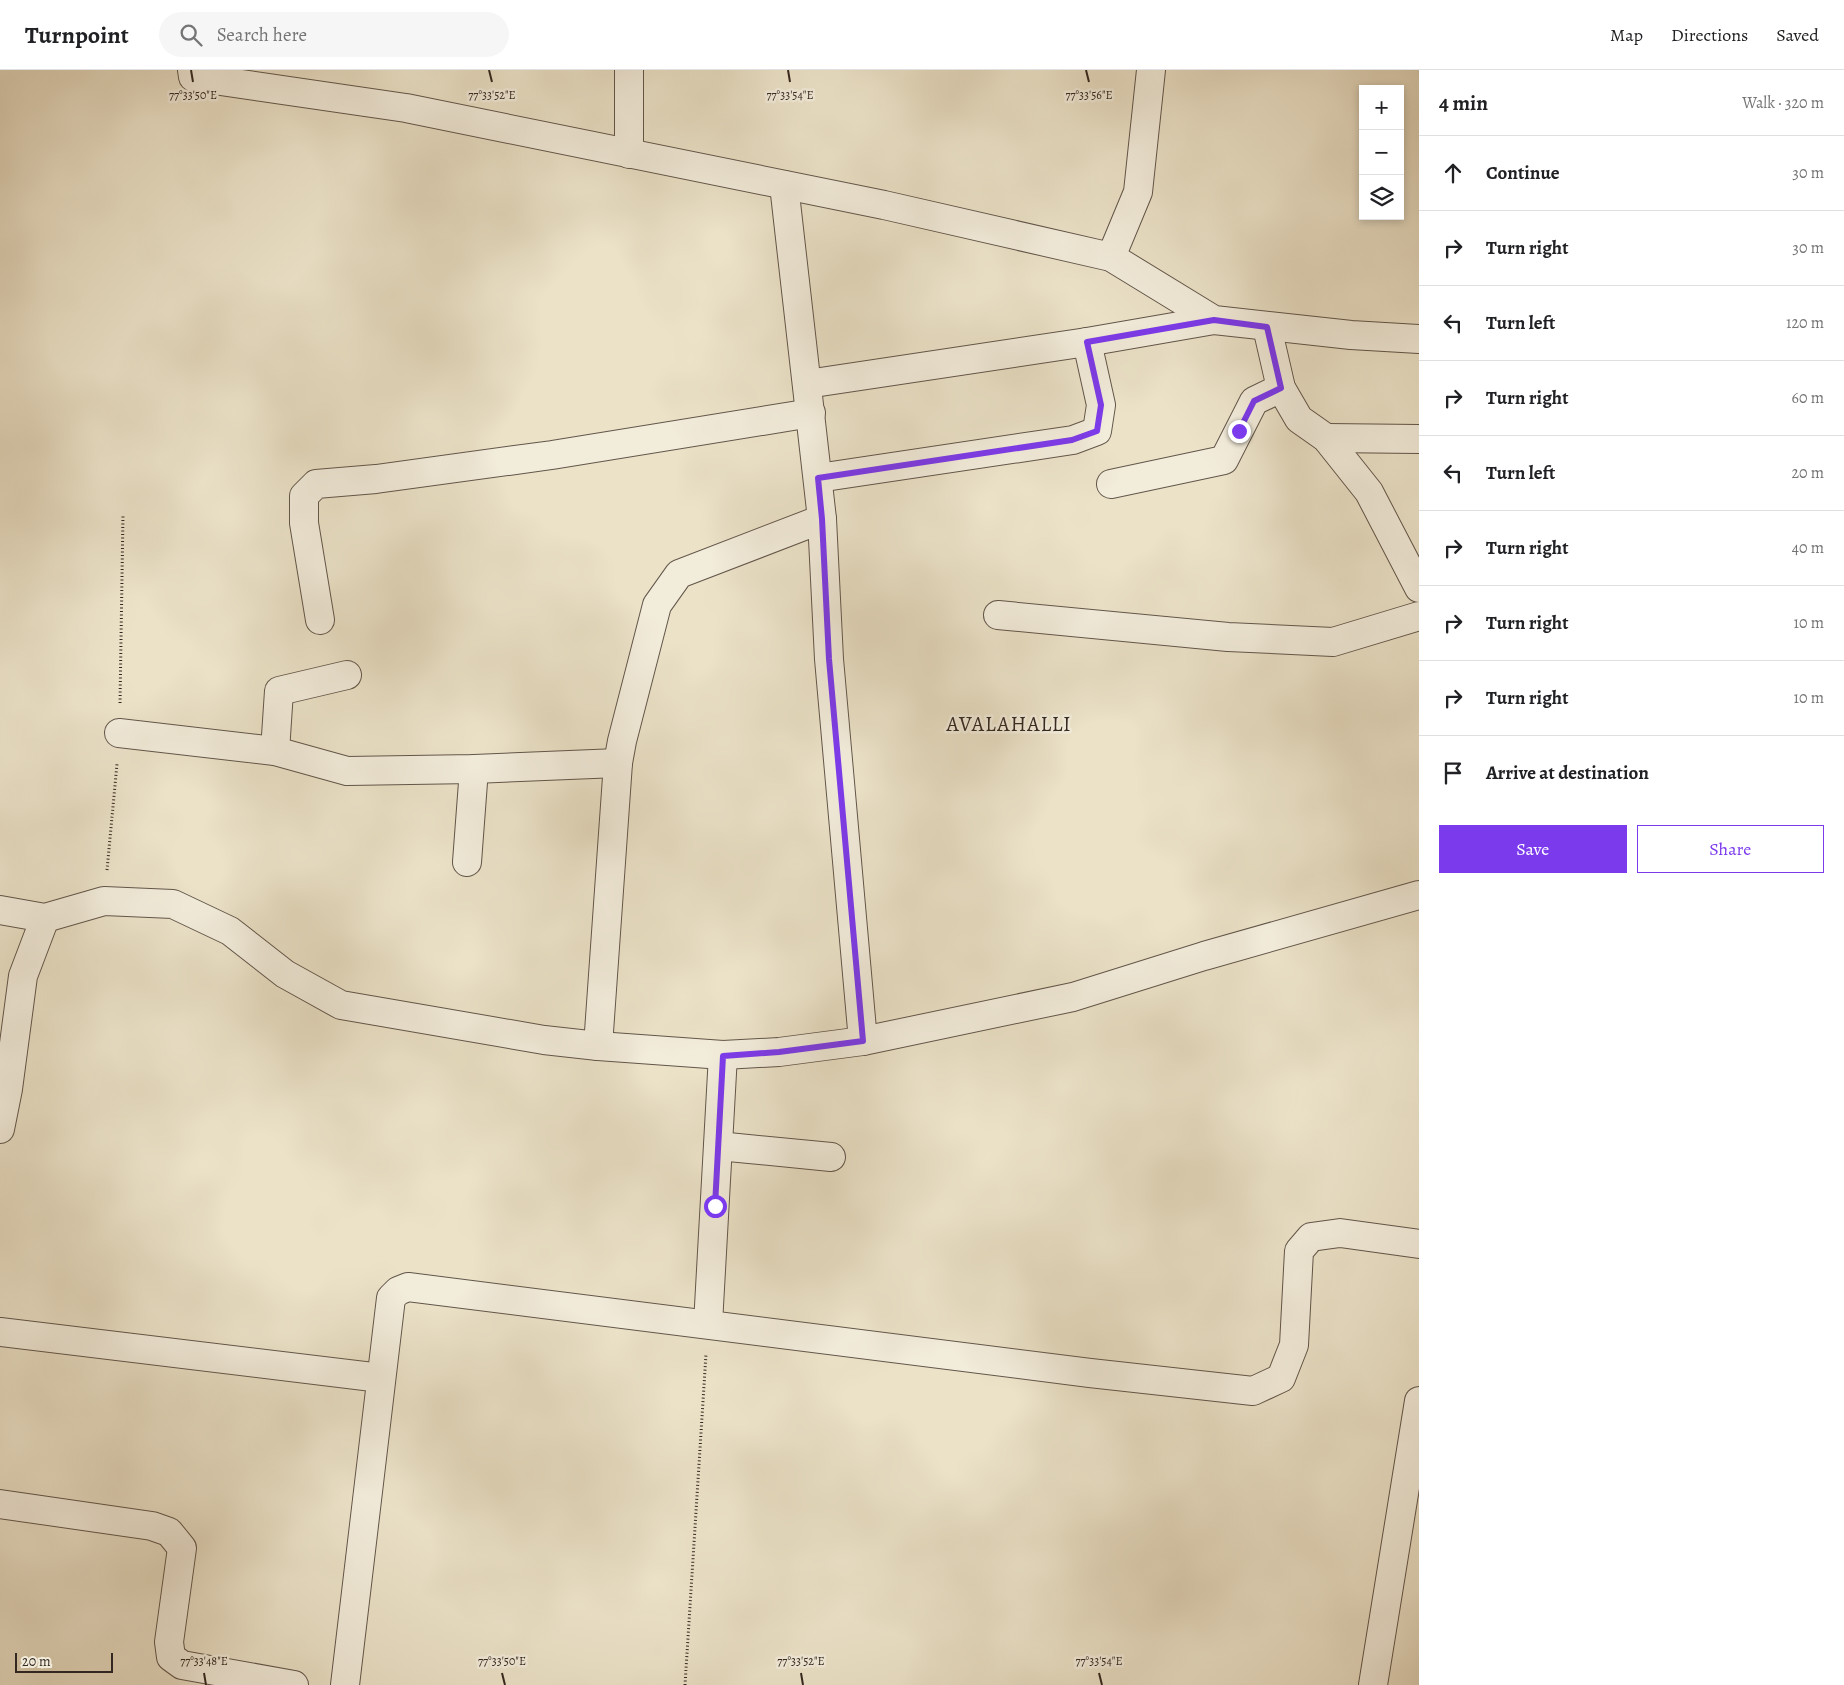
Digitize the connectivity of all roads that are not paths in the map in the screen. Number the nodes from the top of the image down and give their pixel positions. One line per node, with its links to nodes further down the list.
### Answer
1 (192, 70): 4 (street)
2 (629, 70): 4 (street)
3 (1151, 70): 6 (street)
4 (630, 154): 5 (street)
5 (784, 184): 6 (street); 11 (street)
6 (1111, 257): 7 (street)
7 (1214, 320): 8 (street); 10 (street)
8 (1267, 327): 9 (street); 12 (street)
9 (1419, 339)
10 (1087, 342): 11 (street); 16 (street)
11 (807, 384): 13 (street)
12 (1281, 388): 14 (street); 17 (street)
13 (811, 414): 16 (street); 22 (street)
14 (1326, 438): 15 (street); 19 (street)
15 (1419, 438)
16 (818, 478): 18 (street)
17 (1111, 484)
18 (822, 519): 26 (street); 32 (street)
19 (1419, 588)
20 (998, 616): 21 (street)
21 (1419, 616)
22 (320, 620)
23 (347, 675): 25 (street)
24 (119, 733): 25 (street)
25 (276, 751): 27 (street)
26 (618, 763): 27 (street); 33 (street)
27 (474, 769): 28 (street)
28 (467, 862)
29 (1419, 895): 32 (street)
30 (0, 910): 31 (street)
31 (44, 918): 33 (street); 35 (street)
32 (863, 1041): 34 (street)
33 (598, 1046): 34 (street)
34 (723, 1056): 36 (street)
35 (0, 1129)
36 (718, 1146): 37 (street); 39 (street)
37 (831, 1157)
38 (1419, 1244): 39 (street)
39 (708, 1324): 41 (street)
40 (0, 1332): 41 (street)
41 (381, 1378): 45 (street)
42 (1419, 1401): 46 (street)
43 (0, 1504): 44 (street)
44 (294, 1685)
45 (345, 1685)
46 (1373, 1685)

